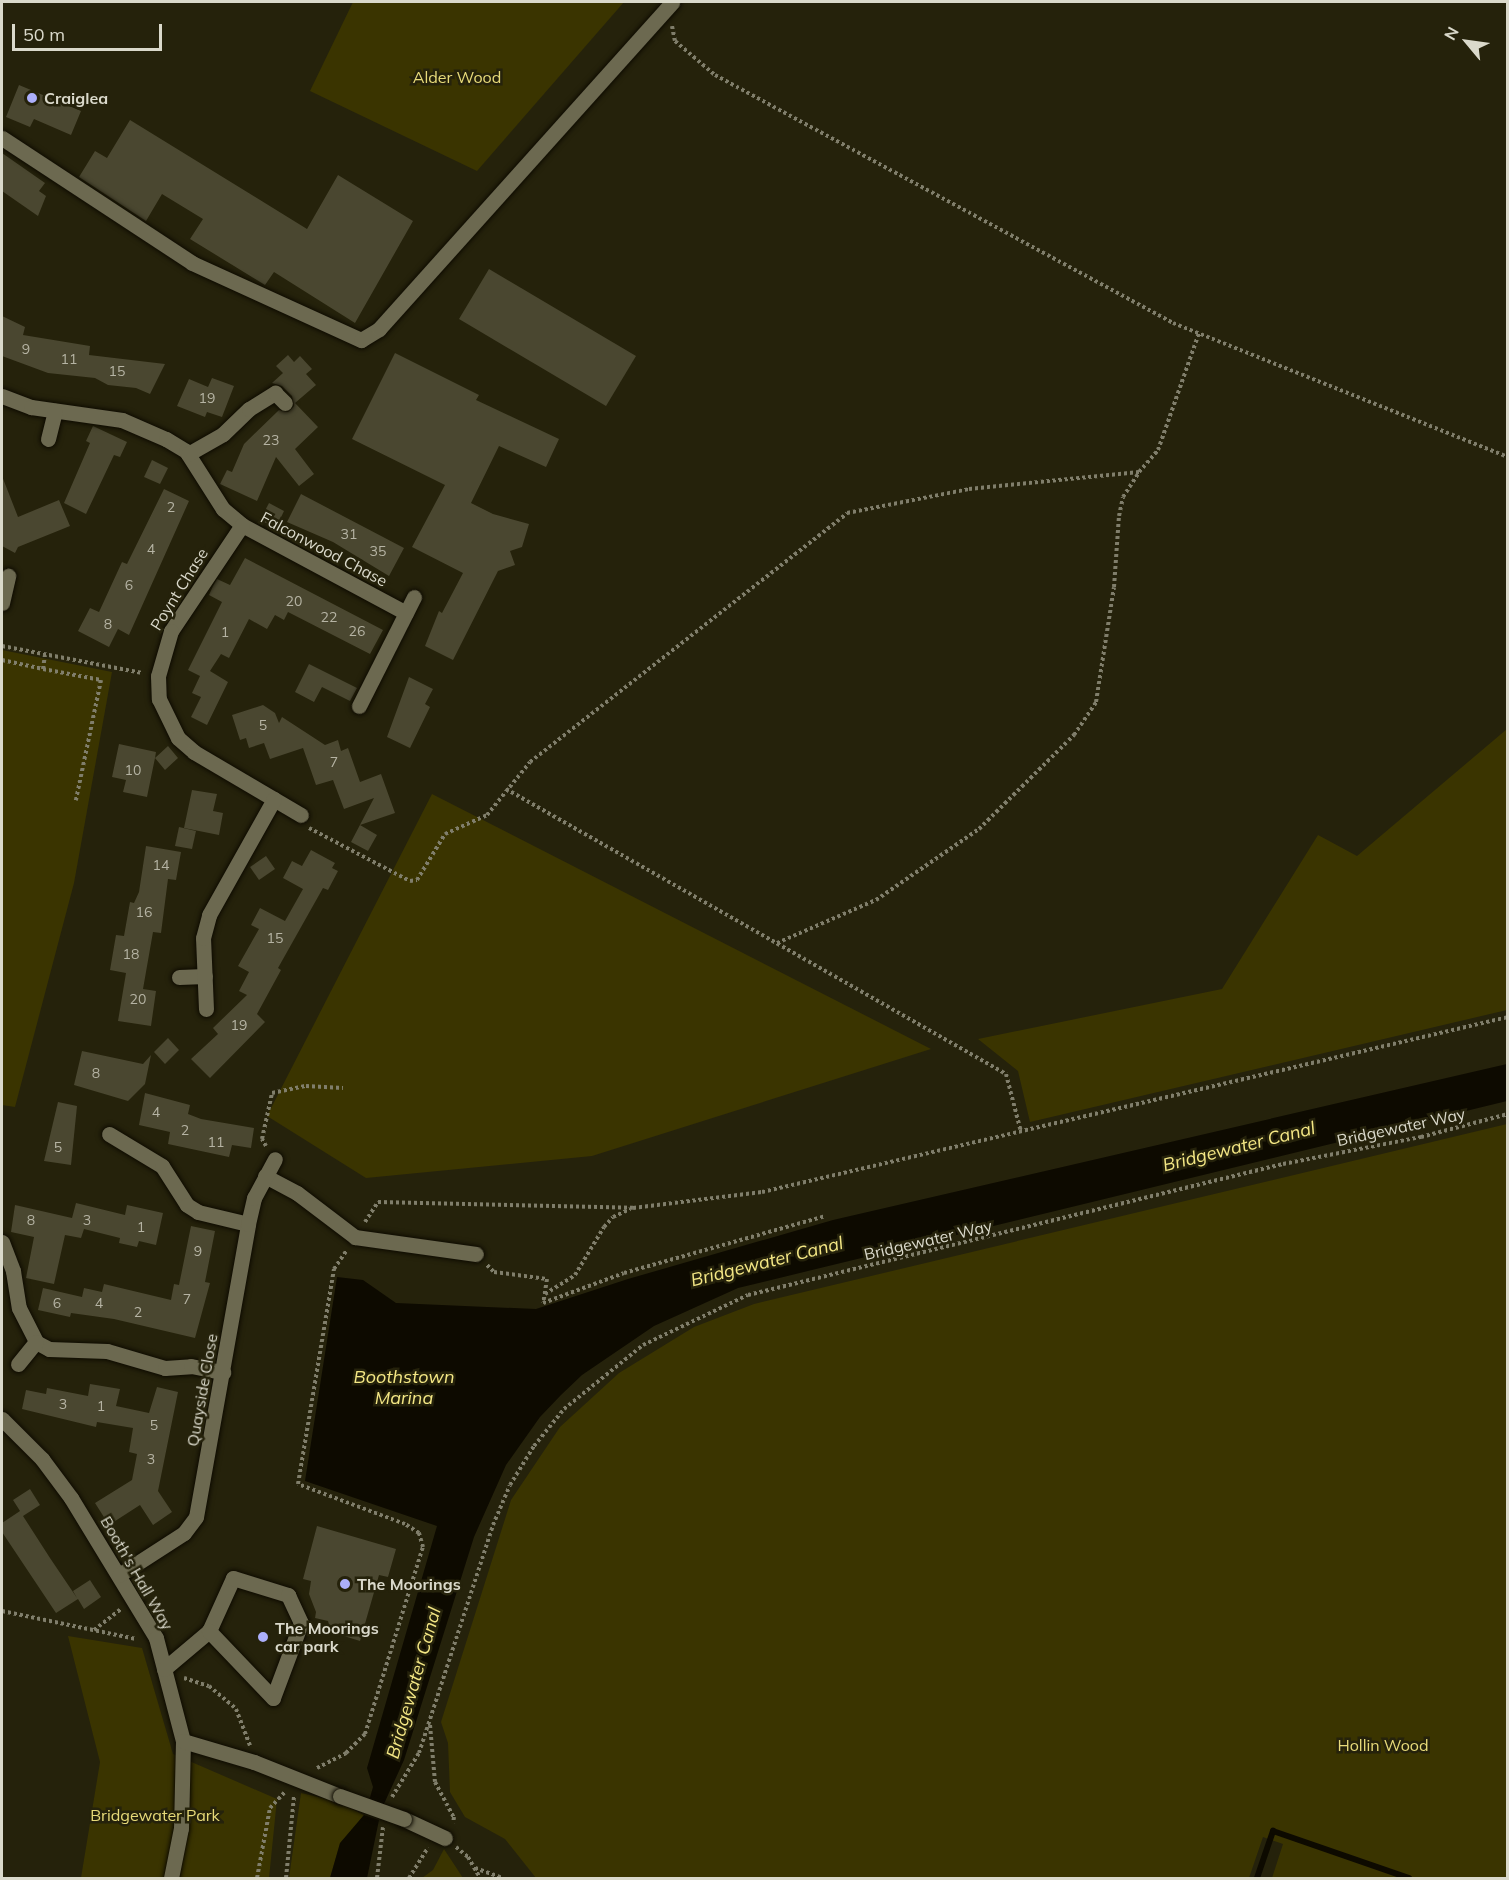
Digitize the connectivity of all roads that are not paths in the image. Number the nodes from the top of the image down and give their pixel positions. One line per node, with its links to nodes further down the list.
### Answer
1 (672, 2): 2 (street)
2 (2, 138)
3 (2, 396): 5 (street, Falconwood Chase)
4 (285, 403): 7 (street)
5 (55, 411): 6 (street); 7 (street, Falconwood Chase)
6 (48, 439)
7 (188, 454): 8 (street, Falconwood Chase)
8 (242, 525): 12 (street, Falconwood Chase); 14 (street, Poynt Chase)
9 (8, 576): 11 (street)
10 (414, 597): 12 (street)
11 (2, 603)
12 (406, 613): 13 (street)
13 (359, 706)
14 (274, 799): 15 (street, Poynt Chase); 16 (street)
15 (301, 815)
16 (204, 976): 17 (street); 18 (street)
17 (179, 977)
18 (206, 1009)
19 (109, 1134): 20 (street)
20 (135, 1150): 22 (street); 24 (street)
21 (275, 1159): 23 (street, Quayside Close)
22 (126, 1163)
23 (265, 1176): 24 (street, Quayside Close); 26 (street)
24 (248, 1224): 29 (street, Quayside Close)
25 (2, 1242): 27 (street)
26 (476, 1254)
27 (36, 1342): 28 (street); 29 (street)
28 (18, 1364)
29 (224, 1372): 31 (street, Quayside Close)
30 (2, 1419): 31 (street, Booth's Hall Way)
31 (119, 1575): 33 (street, Booth's Hall Way)
32 (208, 1631): 32 (street); 33 (street)
33 (164, 1669): 34 (street, Booth's Hall Way)
34 (183, 1741): 35 (street, bridge); 36 (street, Booth's Hall Way)
35 (442, 1836)
36 (171, 1878)

